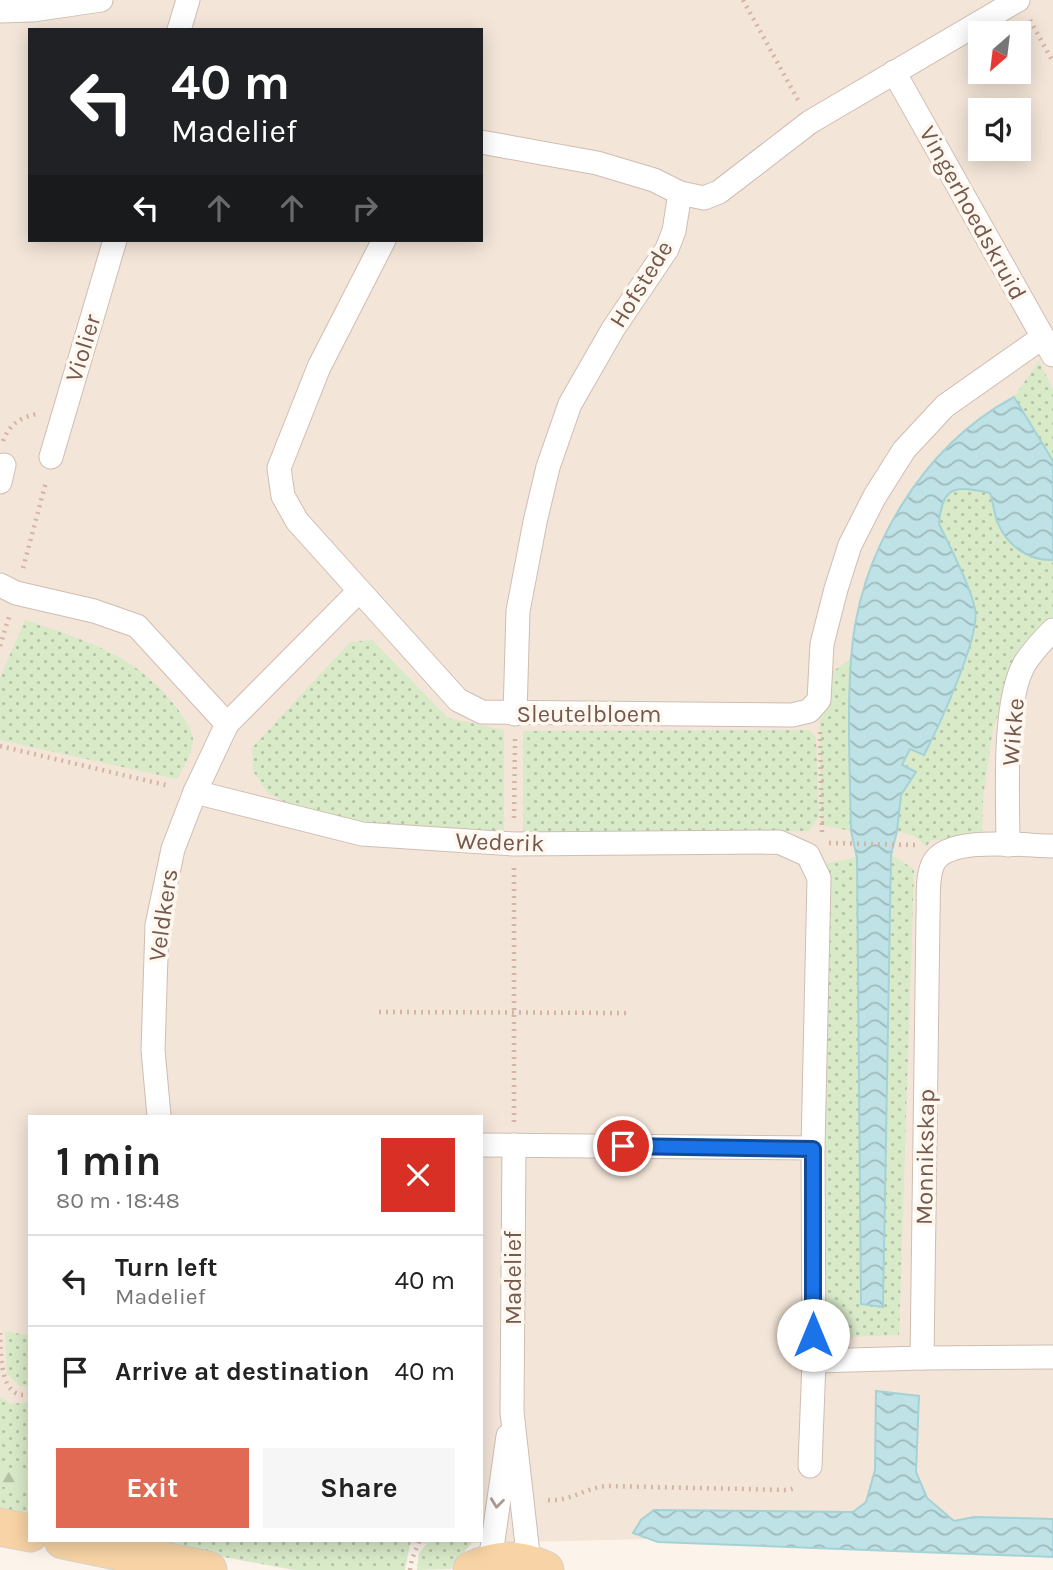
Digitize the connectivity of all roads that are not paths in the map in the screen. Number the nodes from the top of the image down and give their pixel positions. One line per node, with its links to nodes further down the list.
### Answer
1 (101, 0): 4 (street)
2 (188, 0): 5 (street)
3 (1021, 5): 6 (street)
4 (0, 11)
5 (179, 28)
6 (894, 72): 8 (street); 11 (street, Vingerhoedskruid)
7 (483, 142): 8 (street)
8 (680, 193): 16 (street, Hofstede)
9 (114, 242): 12 (street, Violier)
10 (383, 242): 14 (street, Sleutelbloem)
11 (1048, 346): 16 (street, Sleutelbloem)
12 (51, 457)
13 (8, 589): 17 (street)
14 (359, 591): 16 (street, Sleutelbloem); 17 (street, Veldkers)
15 (1053, 630): 19 (street, Wikke)
16 (515, 714)
17 (227, 724): 18 (street, Veldkers)
18 (195, 792): 21 (street, Veldkers); 24 (street, Wederik)
19 (1007, 845): 20 (street); 26 (street, Monnikskap)
20 (1053, 846)
21 (159, 1115)
22 (514, 1145): 23 (street); 24 (street); 28 (street, Madelief)
23 (483, 1146)
24 (813, 1149): 27 (street)
25 (1053, 1357): 26 (street)
26 (922, 1358): 27 (street)
27 (814, 1362): 29 (street)
28 (512, 1412): 33 (street, Madelief, one-way to 33); 34 (street, Madelief)
29 (810, 1466)
30 (0, 1527): 31 (main road)
31 (28, 1533)
32 (73, 1542): 35 (main road)
33 (481, 1566): 34 (main road)
34 (537, 1566)
35 (208, 1570)

